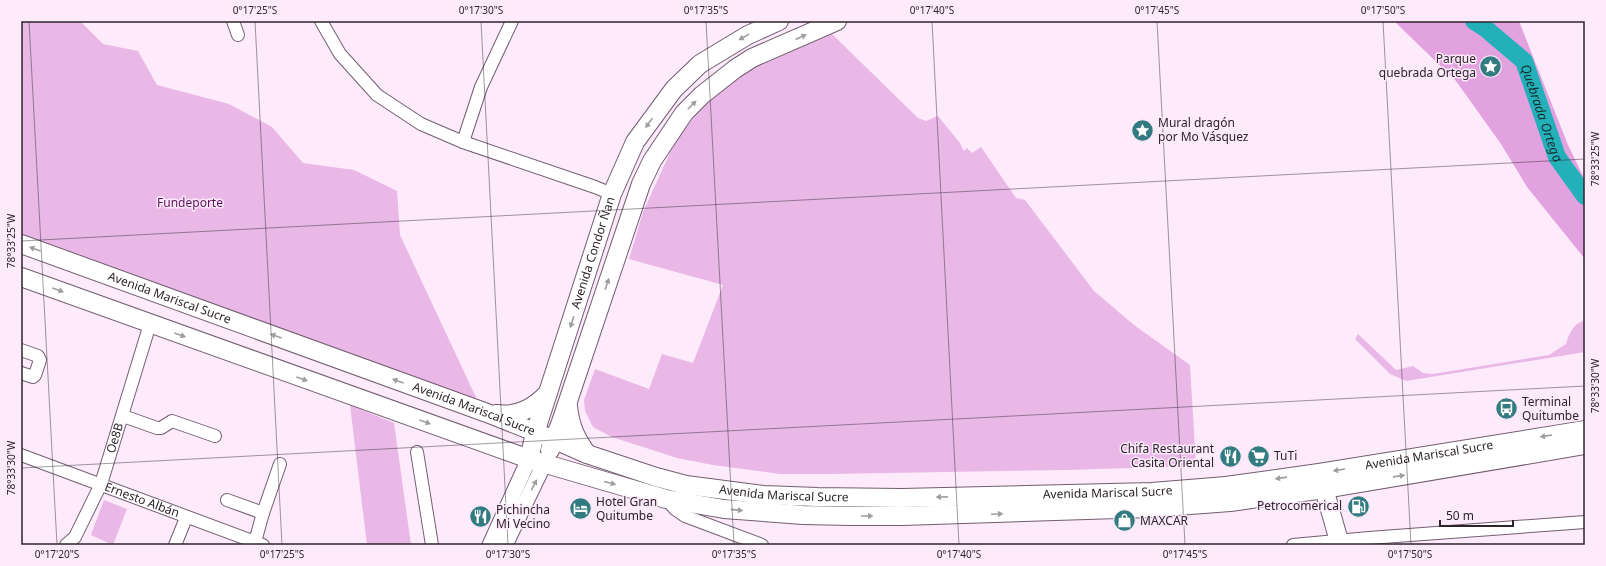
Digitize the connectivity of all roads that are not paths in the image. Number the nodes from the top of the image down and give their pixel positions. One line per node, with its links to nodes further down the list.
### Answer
1 (233, 21): 6 (street)
2 (321, 21): 7 (street)
3 (512, 21): 7 (street)
4 (779, 21): 8 (main road, Avenida Condor Ñan, one-way to 8)
5 (837, 21): 15 (main road, Avenida Condor Ñan, one-way to 5)
6 (238, 34)
7 (463, 142): 8 (street)
8 (612, 194): 14 (main road, Avenida Condor Ñan, one-way to 14)
9 (21, 244): 16 (main road, Avenida Mariscal Sucre, one-way to 9)
10 (21, 277): 11 (main road, Avenida Mariscal Sucre, one-way to 11)
11 (150, 324): 17 (street, Oe8B); 26 (main road, Avenida Mariscal Sucre, one-way to 26)
12 (21, 350): 13 (street)
13 (21, 373)
14 (548, 393): 16 (main road); 19 (main road, Avenida Condor Ñan)
15 (568, 400): 21 (main road, Avenida Condor Ñan); 24 (main road)
16 (487, 413): 19 (main road, Avenida Mariscal Sucre)
17 (123, 416): 20 (street); 30 (street, Oe8B)
18 (1585, 430): 27 (main road, Avenida Mariscal Sucre, one-way to 27)
19 (535, 433): 21 (main road, Avenida Mariscal Sucre); 26 (main road, Avenida Condor Ñan)
20 (215, 436)
21 (555, 440): 24 (main road, Avenida Mariscal Sucre); 26 (main road, Avenida Condor Ñan)
22 (1585, 445): 27 (main road, Avenida Mariscal Sucre)
23 (417, 452): 40 (street)
24 (587, 454): 29 (main road, Avenida Mariscal Sucre, one-way to 24)
25 (21, 455): 30 (street, Ernesto Albán)
26 (537, 462): 31 (main road, Avenida Mariscal Sucre, one-way to 31); 41 (street, Avenida Condor Ñan); 42 (street, one-way to 26)
27 (1440, 462): 29 (main road, Avenida Mariscal Sucre)
28 (280, 464): 33 (street)
29 (1322, 481): 31 (main road, Avenida Mariscal Sucre, one-way to 29); 36 (main road)
30 (101, 484): 34 (street, Ernesto Albán); 38 (street, Oe8B)
31 (666, 499): 43 (street)
32 (227, 500): 33 (street)
33 (263, 513): 37 (street)
34 (186, 518): 37 (street, Ernesto Albán); 39 (street)
35 (1585, 522): 36 (street)
36 (1339, 540): 44 (street)
37 (259, 543)
38 (66, 545)
39 (175, 545)
40 (432, 545)
41 (490, 545)
42 (506, 545)
43 (762, 545)
44 (1293, 545)

